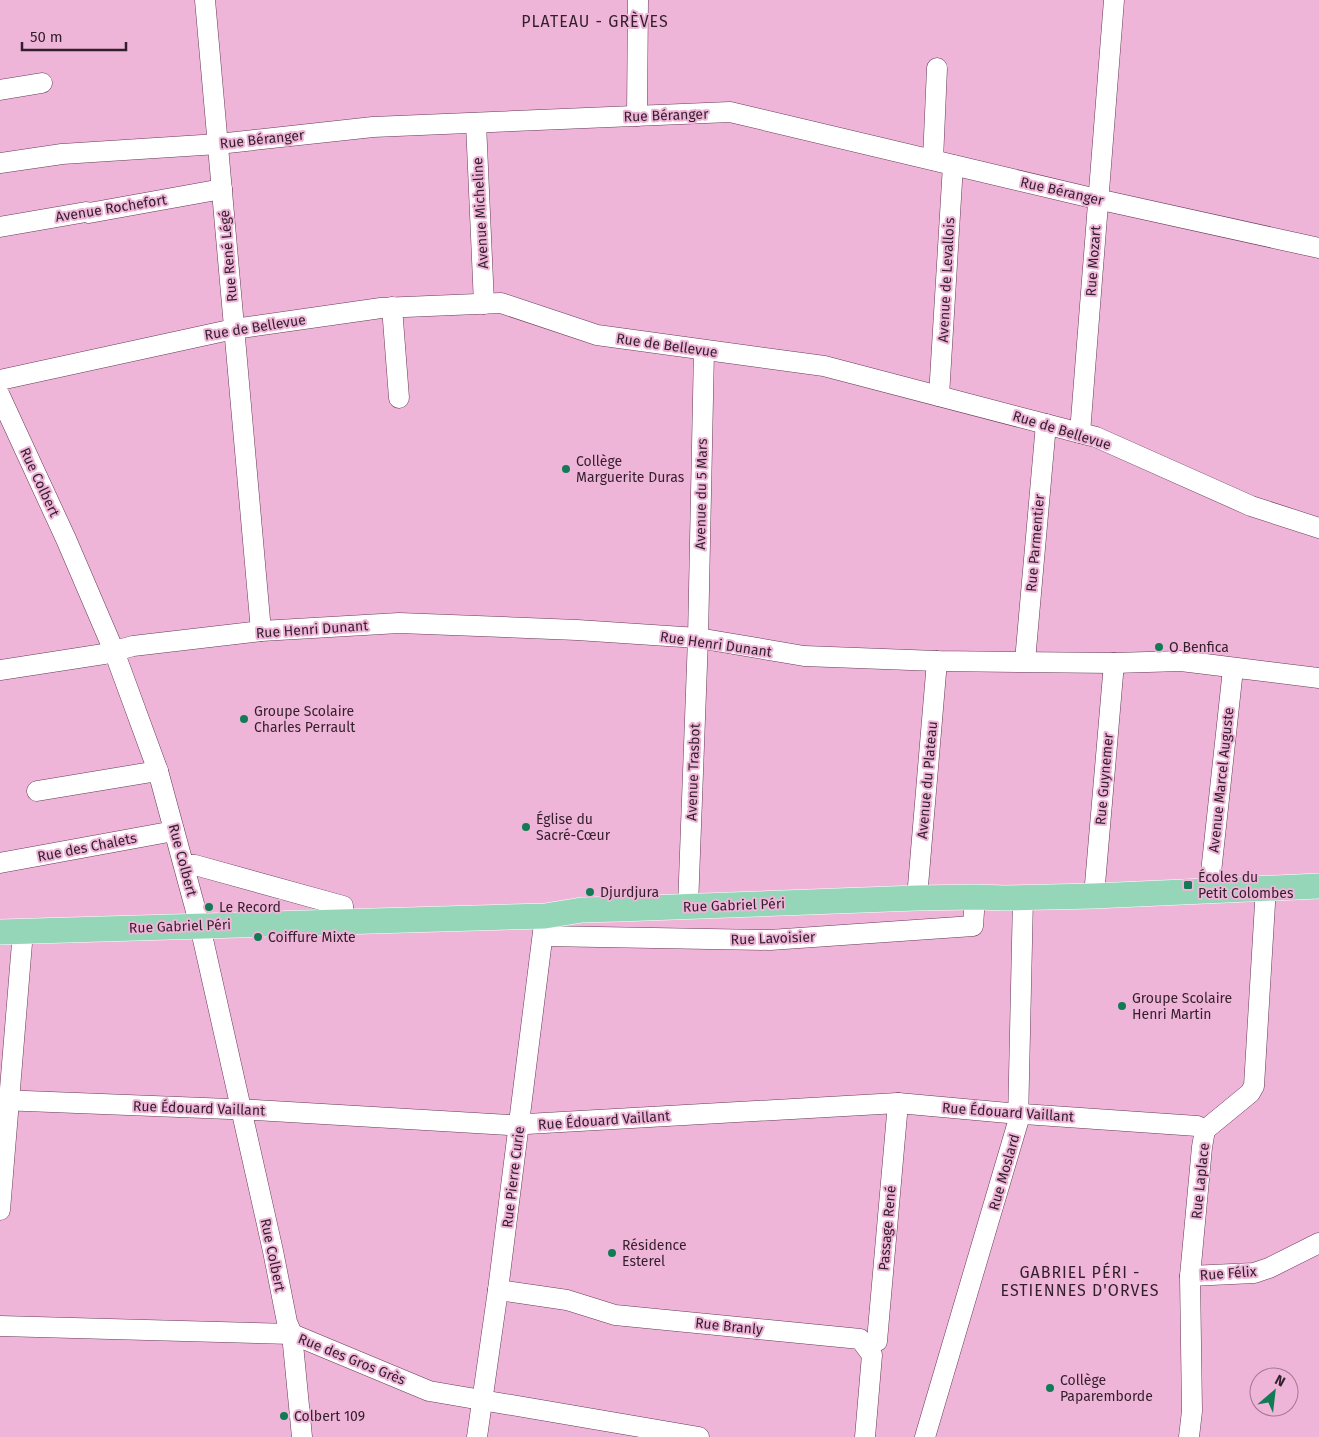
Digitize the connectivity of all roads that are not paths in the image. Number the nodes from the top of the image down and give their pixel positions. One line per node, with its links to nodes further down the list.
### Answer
1 (205, 0): 9 (street, Rue René Légé)
2 (638, 0): 7 (street)
3 (1114, 0): 14 (street, Rue Mozart)
4 (937, 68): 10 (street)
5 (42, 83): 6 (street)
6 (0, 90)
7 (637, 116): 8 (street, Rue Béranger); 10 (street, Rue Béranger)
8 (476, 123): 9 (street, Rue Béranger); 17 (street, Avenue Micheline)
9 (218, 144): 11 (street, Rue Béranger); 13 (street, Rue René Légé)
10 (933, 160): 12 (street, Rue Béranger)
11 (0, 163)
12 (953, 165): 14 (street, Rue Béranger); 23 (street, Avenue de Levallois)
13 (222, 189): 15 (street, Avenue Rochefort); 19 (street, Rue René Légé)
14 (1098, 199): 16 (street, Rue Béranger); 26 (street, Rue Mozart)
15 (0, 227)
16 (1319, 248)
17 (484, 304): 18 (street, Rue de Bellevue); 20 (street, Rue de Bellevue)
18 (392, 307): 19 (street, Rue de Bellevue); 24 (street)
19 (234, 329): 21 (street, Rue de Bellevue); 28 (street, Rue René Légé)
20 (704, 350): 23 (street, Rue de Bellevue); 29 (street, Avenue du 5 Mars)
21 (0, 380)
22 (0, 396): 30 (street, Rue Colbert)
23 (939, 396): 25 (street, Rue de Bellevue)
24 (399, 398)
25 (1046, 424): 26 (street, Rue de Bellevue); 32 (street, Rue Parmentier)
26 (1080, 433): 27 (street, Rue de Bellevue)
27 (1319, 528)
28 (261, 631): 29 (street, Rue Henri Dunant); 30 (street, Rue Henri Dunant)
29 (698, 638): 31 (street, Rue Henri Dunant); 49 (street, Avenue Trasbot)
30 (114, 651): 35 (street, Rue Henri Dunant); 37 (street, Rue Colbert)
31 (937, 661): 32 (street, Rue Henri Dunant); 47 (street, Avenue du Plateau)
32 (1025, 661): 33 (street, Rue Henri Dunant)
33 (1114, 663): 34 (street, Rue Henri Dunant); 45 (street, Rue Guynemer)
34 (1233, 669): 36 (street, Rue Henri Dunant); 44 (street, Avenue Marcel Auguste)
35 (0, 670)
36 (1319, 678)
37 (158, 771): 38 (street); 39 (street, Rue Colbert)
38 (37, 791)
39 (174, 831): 40 (street, Rue des Chalets); 41 (street, Rue Colbert)
40 (0, 863)
41 (184, 865): 50 (street); 51 (street, Rue Colbert)
42 (1319, 886): 43 (main road, Rue Gabriel Péri)
43 (1266, 887): 44 (main road, Rue Gabriel Péri); 60 (street, Rue Laplace)
44 (1209, 890): 45 (main road, Rue Gabriel Péri)
45 (1094, 896): 48 (main road, Rue Gabriel Péri)
46 (975, 897): 47 (main road, Rue Gabriel Péri); 48 (main road, Rue Gabriel Péri); 54 (street, Rue Lavoisier)
47 (917, 898): 49 (main road, Rue Gabriel Péri)
48 (1023, 898): 58 (street, Rue Moslard)
49 (683, 907): 52 (main road, Rue Gabriel Péri); 54 (street, Avenue Trasbot)
50 (344, 921): 51 (main road, Rue Gabriel Péri); 52 (main road, Rue Gabriel Péri)
51 (200, 926): 53 (main road, Rue Gabriel Péri); 57 (street, Rue Colbert)
52 (544, 926): 54 (street, Rue Lavoisier); 59 (street, Rue Pierre Curie)
53 (11, 931): 55 (street)
54 (677, 938)
55 (5, 1100): 57 (street, Rue Édouard Vaillant); 61 (street)
56 (898, 1103): 58 (street, Rue Édouard Vaillant); 59 (street, Rue Édouard Vaillant); 67 (street, Passage René)
57 (242, 1110): 59 (street, Rue Édouard Vaillant); 66 (street, Rue Colbert)
58 (1018, 1114): 60 (street, Rue Édouard Vaillant); 73 (street, Rue Moslard)
59 (520, 1125): 64 (street, Rue Pierre Curie)
60 (1205, 1130): 63 (street, Rue Laplace)
61 (0, 1210)
62 (1319, 1243): 63 (street, Rue Félix)
63 (1190, 1276): 74 (street, Rue Laplace)
64 (498, 1290): 67 (street, Rue Branly); 68 (street, Rue Pierre Curie)
65 (0, 1326): 66 (street, Rue des Gros Grès)
66 (292, 1334): 68 (street, Rue des Gros Grès); 69 (street, Rue Colbert)
67 (866, 1346): 72 (street)
68 (483, 1400): 70 (street, Rue Pierre Curie); 71 (street, Rue des Gros Grès)
69 (302, 1437)
70 (477, 1437)
71 (699, 1437)
72 (865, 1437)
73 (925, 1437)
74 (1189, 1437)

